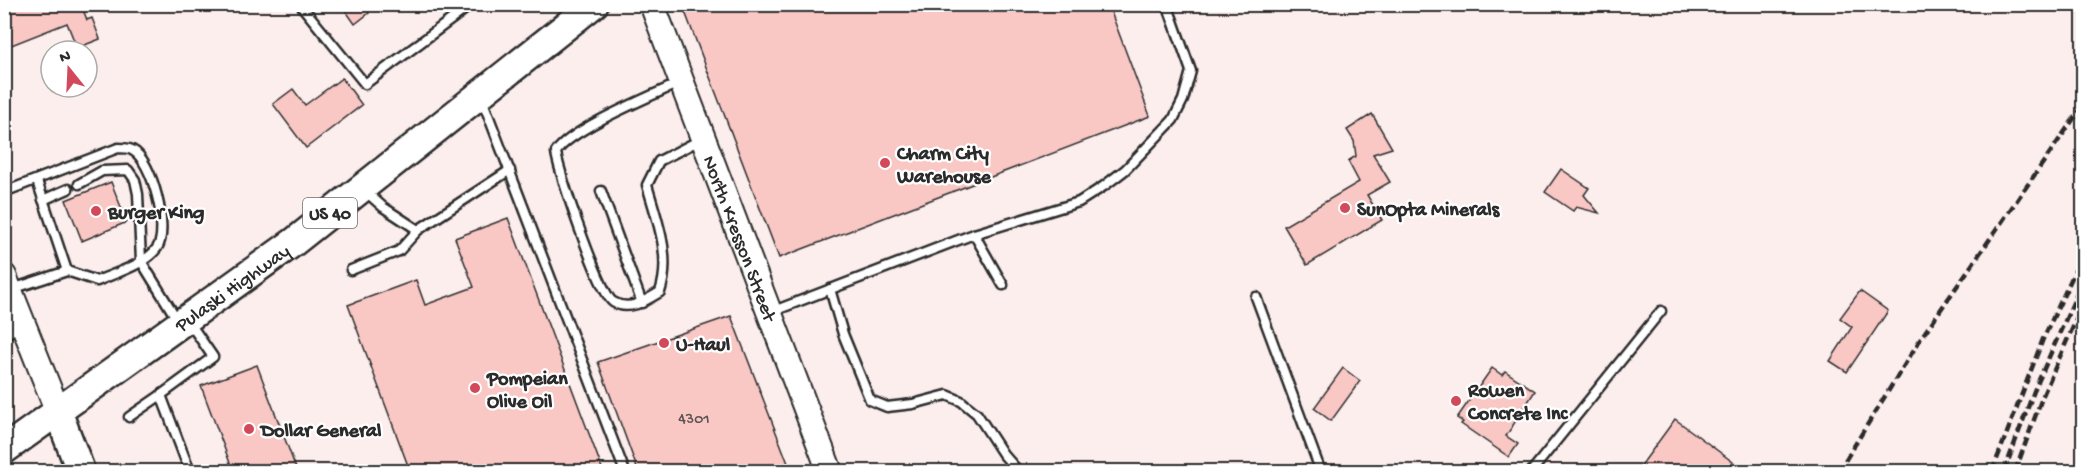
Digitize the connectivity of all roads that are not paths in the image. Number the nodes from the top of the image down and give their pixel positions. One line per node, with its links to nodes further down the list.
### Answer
1 (300, 4): 2 (lane)
2 (472, 4)
3 (594, 4): 7 (main road, Pulaski Highway / US 40)
4 (652, 4): 6 (street, North Kresson Street)
5 (1167, 4): 18 (lane)
6 (681, 82): 8 (street, North Kresson Street); 26 (lane)
7 (481, 95): 9 (lane); 12 (main road, Pulaski Highway / US 40)
8 (703, 139): 26 (lane); 28 (street, North Kresson Street)
9 (510, 170): 17 (lane); 37 (lane)
10 (37, 181): 15 (lane); 16 (lane); 19 (lane)
11 (79, 184): 19 (lane)
12 (363, 188): 17 (lane); 29 (main road, Pulaski Highway / US 40)
13 (68, 189): 16 (lane)
14 (602, 191): 26 (lane)
15 (4, 192)
16 (43, 200): 21 (lane)
17 (418, 230): 20 (lane)
18 (974, 234): 22 (lane); 24 (lane)
19 (141, 261): 21 (lane); 29 (lane)
20 (351, 270)
21 (67, 271): 23 (lane)
22 (1003, 285)
23 (6, 286): 30 (street)
24 (830, 289): 28 (lane); 39 (lane)
25 (1256, 297): 40 (lane)
26 (642, 303)
27 (1661, 311): 41 (lane)
28 (769, 312): 38 (street, North Kresson Street)
29 (183, 322): 31 (lane); 32 (main road, Pulaski Highway / US 40)
30 (14, 330): 32 (street)
31 (161, 395): 33 (lane); 36 (lane)
32 (58, 412): 34 (main road, Pulaski Highway / US 40); 35 (main road)
33 (129, 417)
34 (4, 450)
35 (81, 471)
36 (190, 471)
37 (625, 471)
38 (830, 471)
39 (1019, 471)
40 (1321, 471)
41 (1531, 471)

